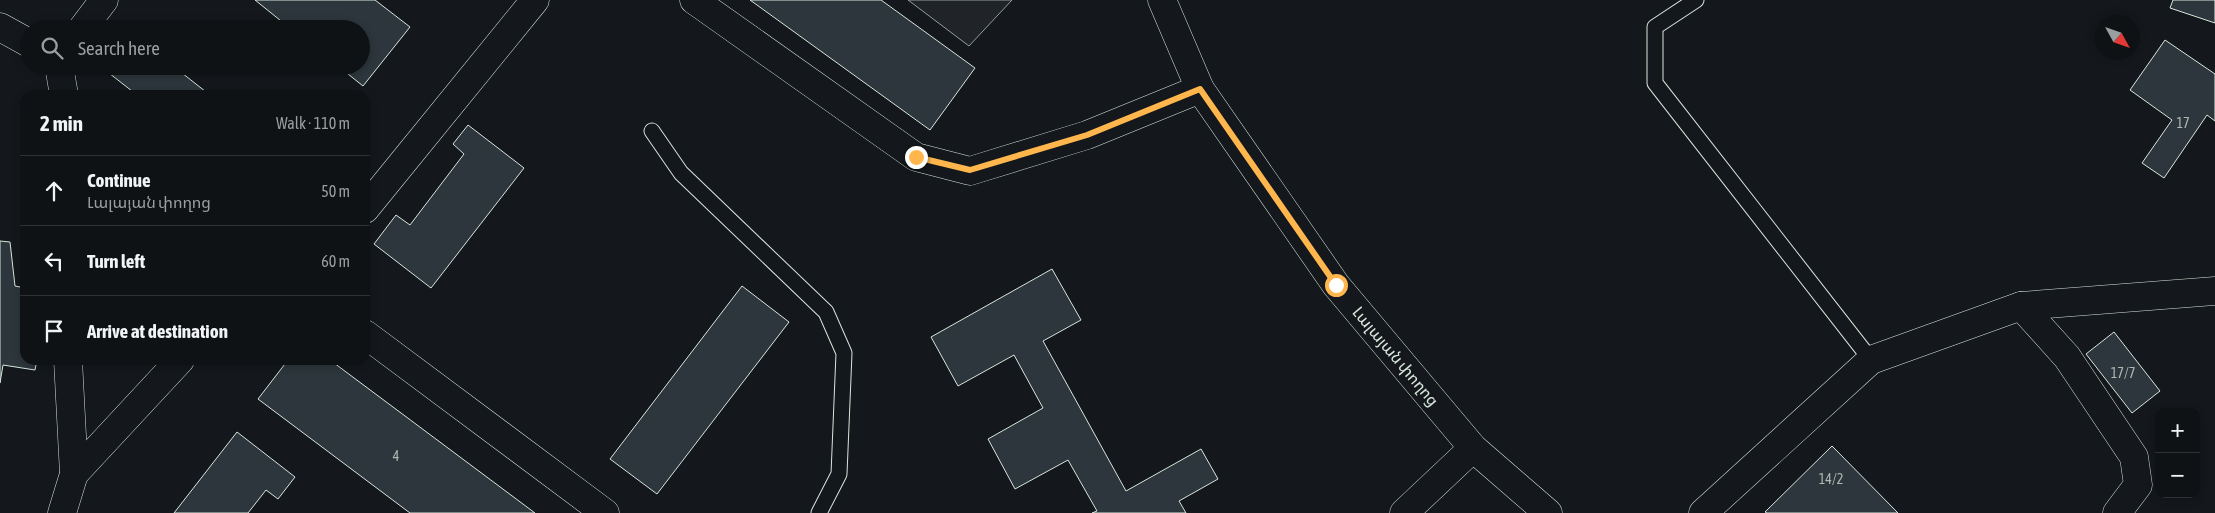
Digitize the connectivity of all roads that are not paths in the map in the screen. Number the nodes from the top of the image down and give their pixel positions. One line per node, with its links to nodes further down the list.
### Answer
1 (104, 0): 6 (street)
2 (535, 0): 13 (street)
3 (694, 0): 10 (street)
4 (1162, 0): 10 (street, Լալայան փողոց)
5 (1696, 0): 17 (lane)
6 (89, 20)
7 (0, 27): 8 (street)
8 (20, 38)
9 (61, 75): 11 (street)
10 (1200, 89): 20 (street, Լալայան փողոց)
11 (63, 90)
12 (652, 131): 24 (lane)
13 (370, 202)
14 (2215, 291): 15 (street)
15 (2021, 306): 17 (street); 28 (street)
16 (370, 338): 23 (street)
17 (1871, 360): 27 (street)
18 (68, 365): 21 (street)
19 (175, 365): 21 (street)
20 (1473, 448): 25 (street); 26 (street, Լալայան փողոց)
21 (74, 474): 22 (street)
22 (62, 513)
23 (605, 513)
24 (819, 513)
25 (1404, 513)
26 (1548, 513)
27 (1702, 513)
28 (2116, 513)

